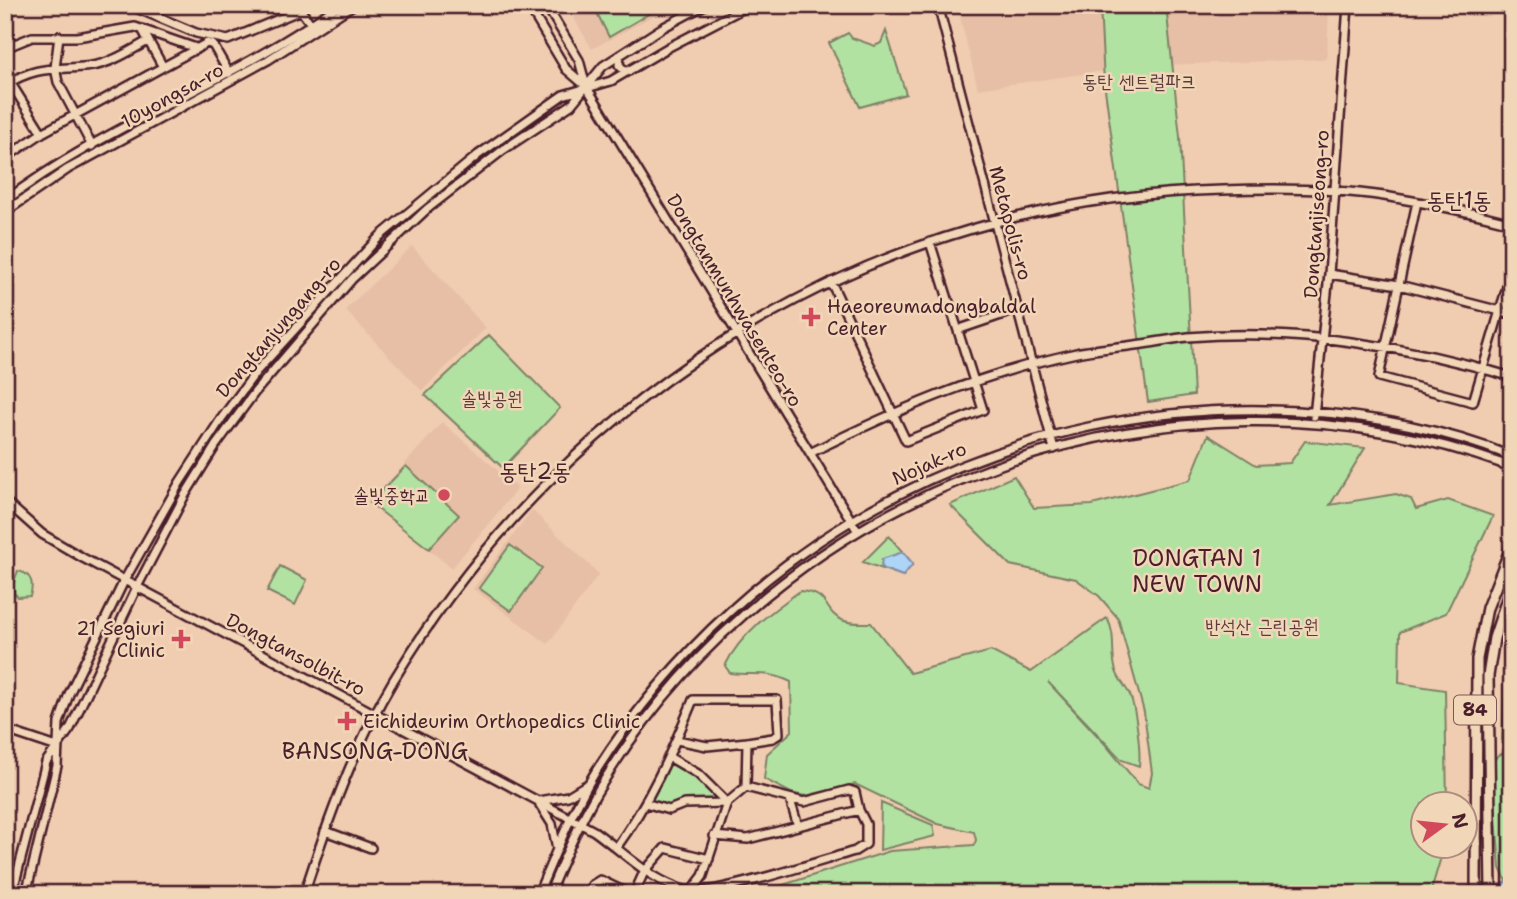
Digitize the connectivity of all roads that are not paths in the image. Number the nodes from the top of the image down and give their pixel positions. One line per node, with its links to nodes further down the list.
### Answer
1 (128, 5): 10 (street)
2 (339, 5): 11 (street, 10yongsa-ro)
3 (353, 5): 11 (street, 10yongsa-ro)
4 (528, 5): 23 (street, Dongtanmunhwasenteo-ro)
5 (546, 5): 23 (street, Dongtanmunhwasenteo-ro)
6 (705, 5): 17 (street, Dongtanjungang-ro)
7 (750, 5): 20 (street, Dongtanjungang-ro)
8 (938, 5): 32 (street, Metapolis-ro)
9 (1348, 5): 28 (street, Dongtanjiseong-ro)
10 (299, 8): 11 (street)
11 (314, 28): 21 (street, 10yongsa-ro); 31 (street, 10yongsa-ro)
12 (142, 29): 13 (street); 14 (street); 16 (street)
13 (59, 36): 15 (street); 19 (street)
14 (148, 41): 18 (street); 19 (street)
15 (5, 48)
16 (196, 48): 18 (street); 21 (street)
17 (620, 55): 20 (street); 23 (street, Dongtanjungang-ro)
18 (163, 67): 24 (street)
19 (55, 68): 22 (street); 24 (street)
20 (629, 71): 23 (street, Dongtanjungang-ro)
21 (229, 73): 26 (street, 10yongsa-ro)
22 (8, 83): 25 (street)
23 (586, 86): 43 (street, Dongtanmunhwasenteo-ro); 71 (street, Dongtanjungang-ro); 73 (street, Dongtanjungang-ro)
24 (75, 115): 25 (street); 26 (street)
25 (42, 133): 27 (street)
26 (92, 146): 29 (street, 10yongsa-ro)
27 (5, 158)
28 (1334, 191): 30 (street); 32 (street); 36 (street, Dongtanjiseong-ro)
29 (5, 201)
30 (1416, 202): 33 (street); 38 (street)
31 (5, 212)
32 (994, 221): 34 (street); 46 (street, Metapolis-ro)
33 (1512, 223)
34 (930, 242): 37 (street); 49 (street)
35 (1512, 271): 39 (street)
36 (1329, 274): 38 (street); 44 (street, Dongtanjiseong-ro)
37 (831, 282): 43 (street); 52 (street)
38 (1399, 285): 39 (street); 45 (street)
39 (1500, 310): 41 (street); 47 (street)
40 (1010, 312): 42 (street)
41 (1512, 314)
42 (963, 328)
43 (737, 332): 60 (street, Dongtanmunhwasenteo-ro); 74 (street)
44 (1322, 340): 45 (street); 46 (street); 51 (street, Dongtanjiseong-ro)
45 (1385, 346): 47 (street); 47 (street)
46 (1032, 364): 49 (street); 57 (street, Metapolis-ro)
47 (1483, 368): 48 (street)
48 (1512, 377)
49 (974, 381): 52 (street); 52 (street)
50 (1263, 409): 51 (street, Nojak-ro); 54 (street); 57 (street, Nojak-ro)
51 (1314, 412): 53 (street, Nojak-ro); 55 (street, Dongtanjiseong-ro)
52 (894, 413): 60 (street)
53 (1353, 417): 56 (street); 62 (street, Nojak-ro)
54 (1263, 422): 55 (street, Nojak-ro); 59 (street, Nojak-ro)
55 (1313, 424): 56 (street, Nojak-ro)
56 (1352, 428): 62 (street, Nojak-ro)
57 (1050, 435): 58 (street, Nojak-ro); 59 (street, Metapolis-ro)
58 (1015, 446): 61 (street); 63 (street, Nojak-ro)
59 (1054, 449): 61 (street, Nojak-ro)
60 (810, 453): 66 (street, Dongtanmunhwasenteo-ro)
61 (1018, 457): 65 (street, Nojak-ro)
62 (1507, 460)
63 (887, 500): 65 (street); 66 (street, Nojak-ro)
64 (5, 501): 71 (street, Dongtansolbit-ro)
65 (893, 510): 67 (street, Nojak-ro)
66 (851, 520): 67 (street, Dongtanmunhwasenteo-ro); 68 (street, Nojak-ro)
67 (857, 530): 70 (street, Nojak-ro)
68 (817, 542): 70 (street); 80 (street, Nojak-ro)
69 (1512, 545): 107 (main road, 84)
70 (823, 552): 82 (street, Nojak-ro)
71 (124, 581): 73 (street, Dongtansolbit-ro); 78 (street, Dongtanjungang-ro)
72 (1512, 584): 108 (main road, 84)
73 (137, 587): 74 (street, Dongtansolbit-ro); 78 (street, Dongtanjungang-ro)
74 (375, 714): 84 (street, Dongtansolbit-ro); 91 (street)
75 (9, 731): 78 (street)
76 (677, 740): 77 (street); 77 (street); 79 (street)
77 (747, 742): 81 (street)
78 (57, 747): 100 (street, Dongtanjungang-ro); 101 (street, Dongtanjungang-ro)
79 (669, 757): 85 (street); 86 (street)
80 (589, 783): 82 (street); 84 (street); 88 (street, Nojak-ro)
81 (746, 787): 83 (street); 86 (street)
82 (598, 791): 89 (street, Nojak-ro)
83 (790, 800): 87 (street); 90 (street)
84 (538, 801): 88 (street, Dongtansolbit-ro); 95 (street)
85 (645, 803): 86 (street); 94 (street)
86 (727, 803): 92 (street)
87 (859, 810): 90 (street); 99 (street)
88 (570, 818): 89 (street, Dongtansolbit-ro); 95 (street, Nojak-ro)
89 (580, 824): 94 (street, Dongtansolbit-ro); 96 (street, Nojak-ro)
90 (798, 826): 92 (street)
91 (325, 831): 93 (street); 102 (street)
92 (714, 836): 97 (street)
93 (370, 848)
94 (616, 848): 98 (street, Dongtansolbit-ro)
95 (557, 849): 96 (street); 103 (street, Nojak-ro)
96 (566, 854): 104 (street, Nojak-ro)
97 (709, 859): 98 (street); 99 (street)
98 (644, 872): 99 (street, Dongtansolbit-ro); 106 (street)
99 (690, 893)
100 (12, 894)
101 (26, 894)
102 (304, 894)
103 (538, 894)
104 (549, 894)
105 (590, 894): 106 (street)
106 (631, 894)
107 (1476, 894)
108 (1491, 894)

